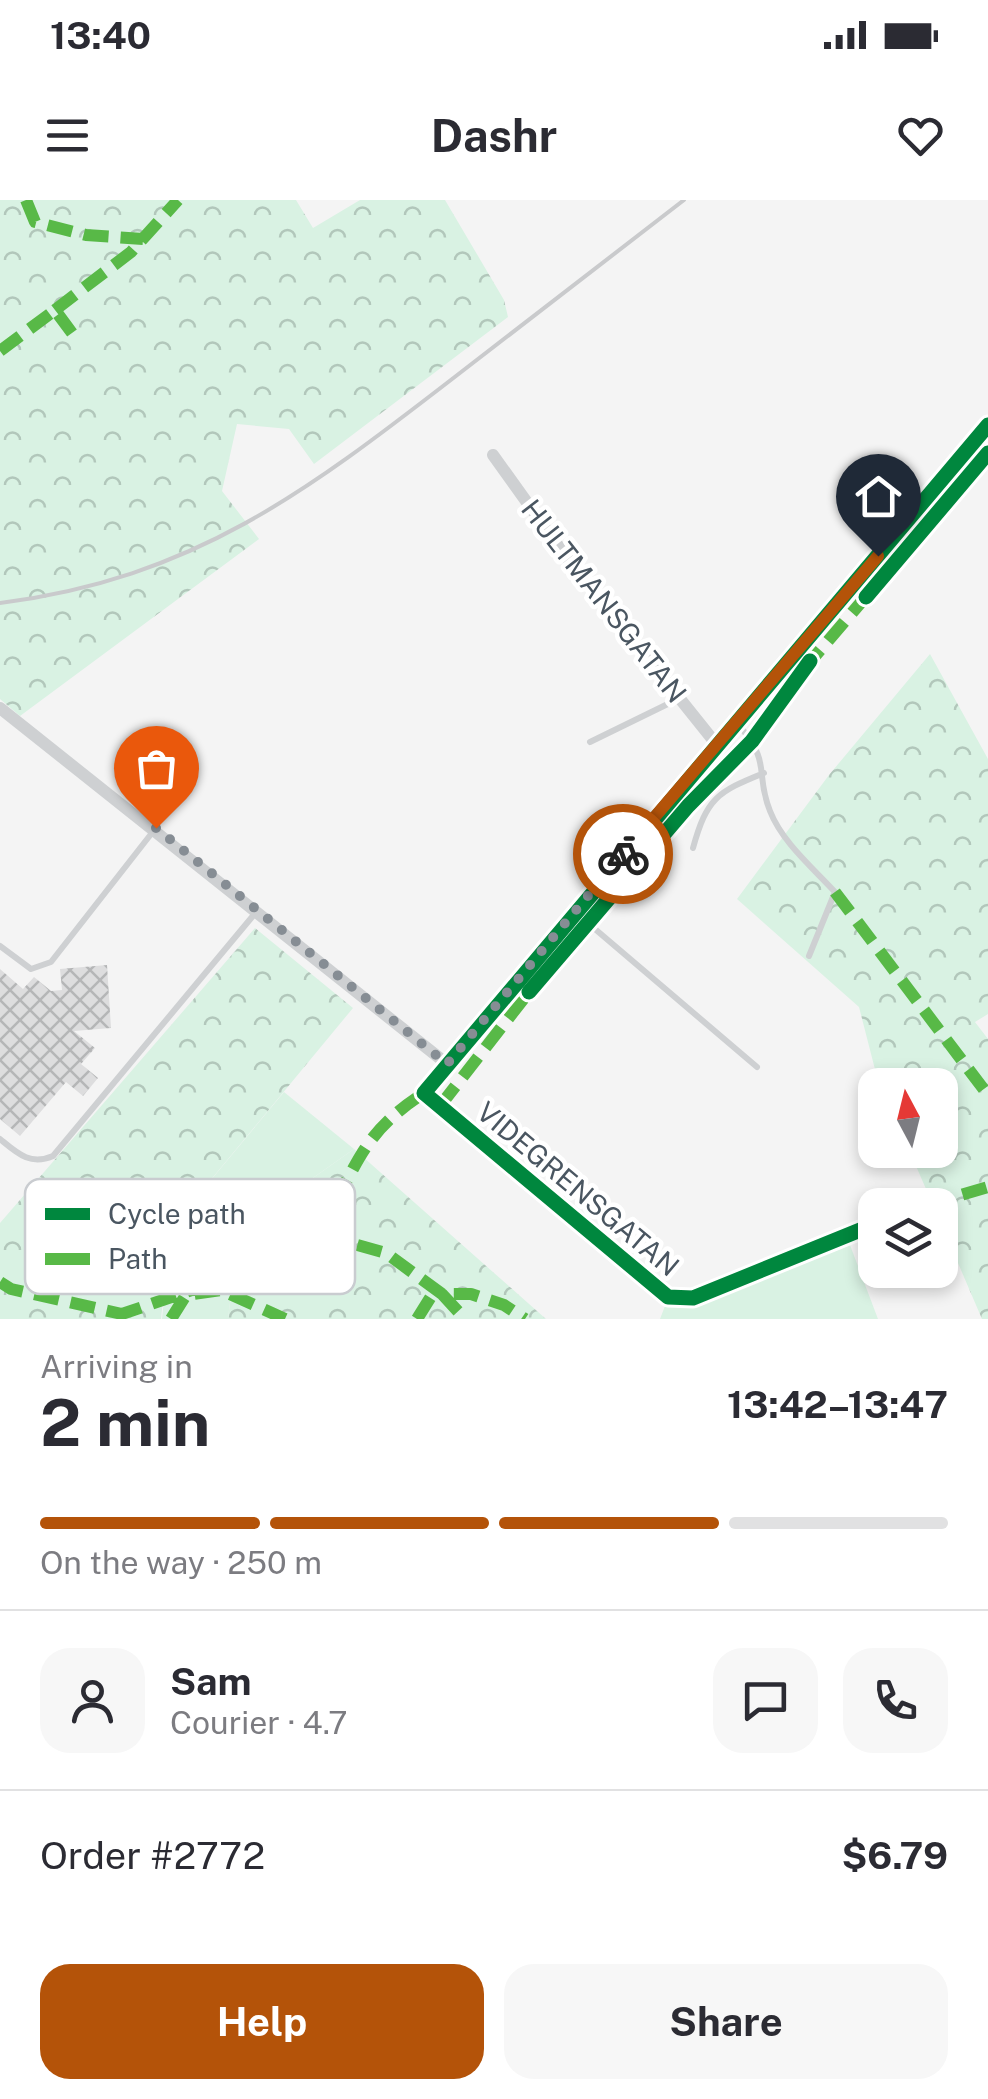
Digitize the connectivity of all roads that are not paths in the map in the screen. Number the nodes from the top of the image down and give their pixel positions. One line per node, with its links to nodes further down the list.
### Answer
1 (988, 424): 2 (street)
2 (972, 444): 4 (street); 7 (street)
3 (493, 455): 5 (street, HULTMANSGATAN)
4 (988, 463)
5 (679, 698): 8 (lane); 9 (street, HULTMANSGATAN)
6 (0, 708): 11 (street)
7 (737, 723): 9 (street); 10 (lane)
8 (590, 742)
9 (717, 744): 14 (street)
10 (764, 772): 12 (lane); 16 (lane)
11 (156, 828): 13 (street); 15 (lane)
12 (694, 848)
13 (258, 910): 17 (street); 20 (lane)
14 (574, 912): 17 (street); 18 (lane)
15 (0, 946)
16 (809, 956)
17 (447, 1064): 19 (street)
18 (757, 1067)
19 (424, 1093): 21 (street, VIDEGRENSGATAN)
20 (0, 1139)
21 (858, 1231)

